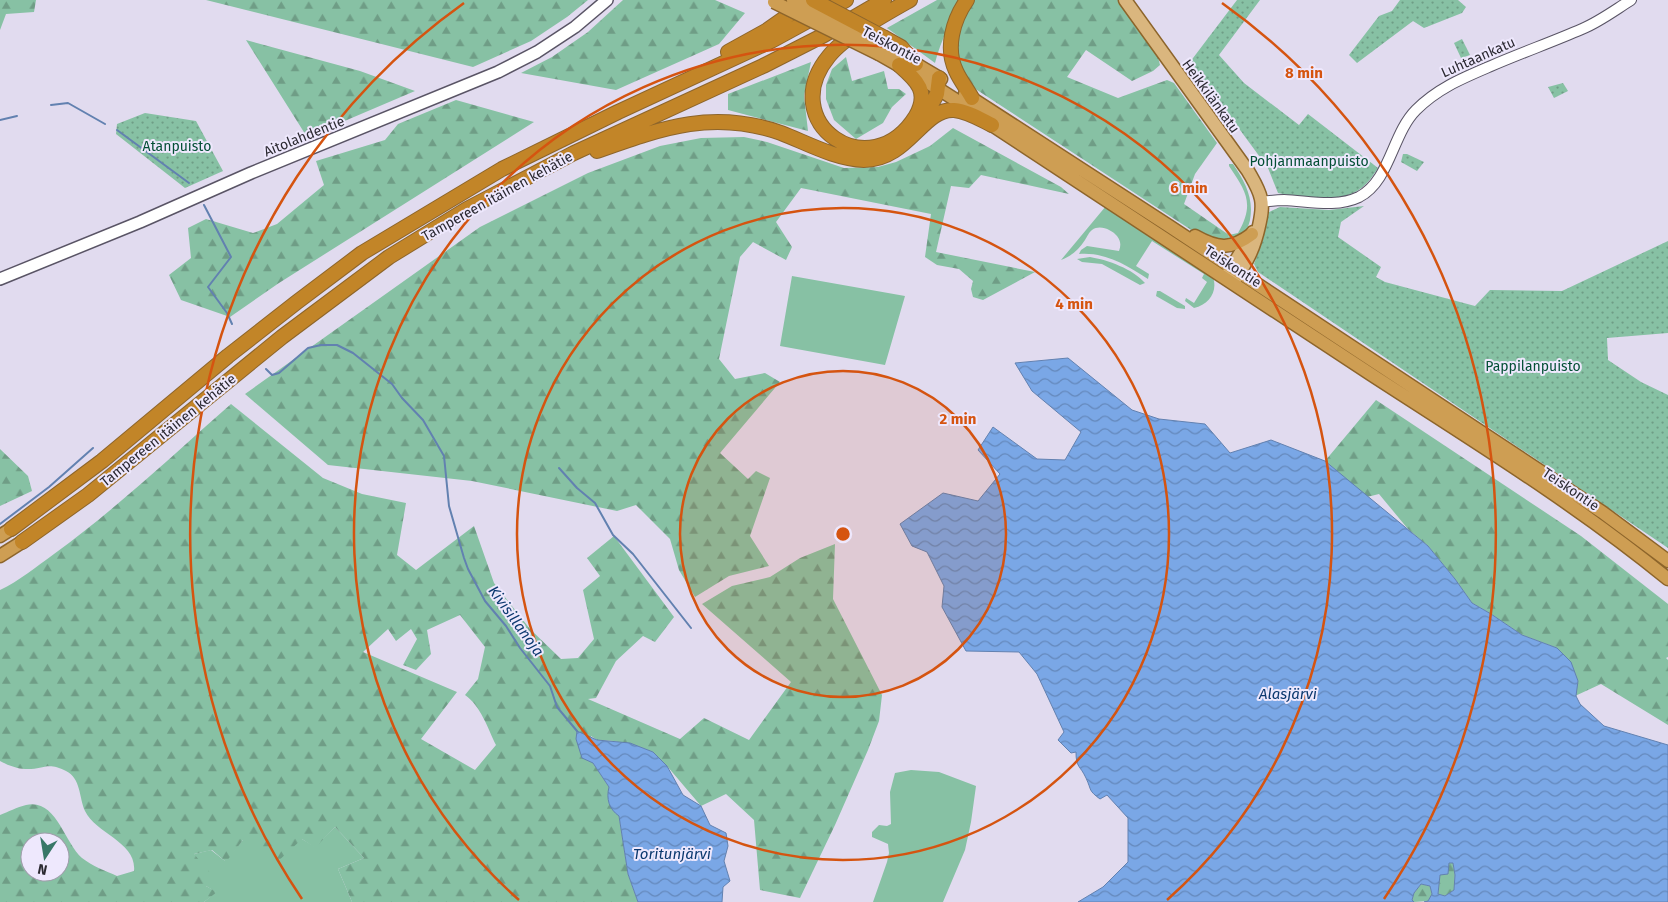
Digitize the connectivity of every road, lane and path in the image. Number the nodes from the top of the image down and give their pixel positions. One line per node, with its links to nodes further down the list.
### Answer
1 (607, 0): 24 (main road, Aitolahdentie)
2 (793, 0): 11 (highway, Teiskontie, bridge)
3 (811, 0): 11 (highway, bridge); 15 (highway)
4 (846, 0): 15 (highway, Tampereen itäinen kehätie)
5 (884, 0): 19 (highway, Tampereen itäinen kehätie)
6 (910, 0): 13 (highway)
7 (967, 0): 16 (highway)
8 (1125, 0): 20 (main road, Heikkilänkatu)
9 (1631, 0): 20 (street, Luhtaankatu)
10 (771, 1): 11 (highway, Teiskontie, bridge)
11 (882, 45): 12 (highway); 13 (highway, Teiskontie)
12 (916, 64): 14 (highway, Teiskontie)
13 (899, 65): 14 (highway, Teiskontie)
14 (939, 83): 16 (highway, Teiskontie); 17 (highway, Teiskontie); 18 (highway)
15 (670, 88): 25 (highway, Tampereen itäinen kehätie)
16 (972, 98): 21 (highway, Teiskontie)
17 (992, 125): 18 (highway); 23 (highway, Teiskontie)
18 (916, 132): 19 (highway)
19 (574, 153): 26 (highway, Tampereen itäinen kehätie)
20 (1262, 208): 22 (main road); 23 (main road)
21 (1169, 226): 22 (highway); 23 (highway, Teiskontie)
22 (1252, 234): 23 (main road)
23 (1232, 276): 28 (highway, Teiskontie); 29 (highway, Teiskontie)
24 (0, 279)
25 (6, 533)
26 (22, 542): 27 (highway, Tampereen itäinen kehätie)
27 (0, 556)
28 (1668, 562)
29 (1668, 579)

